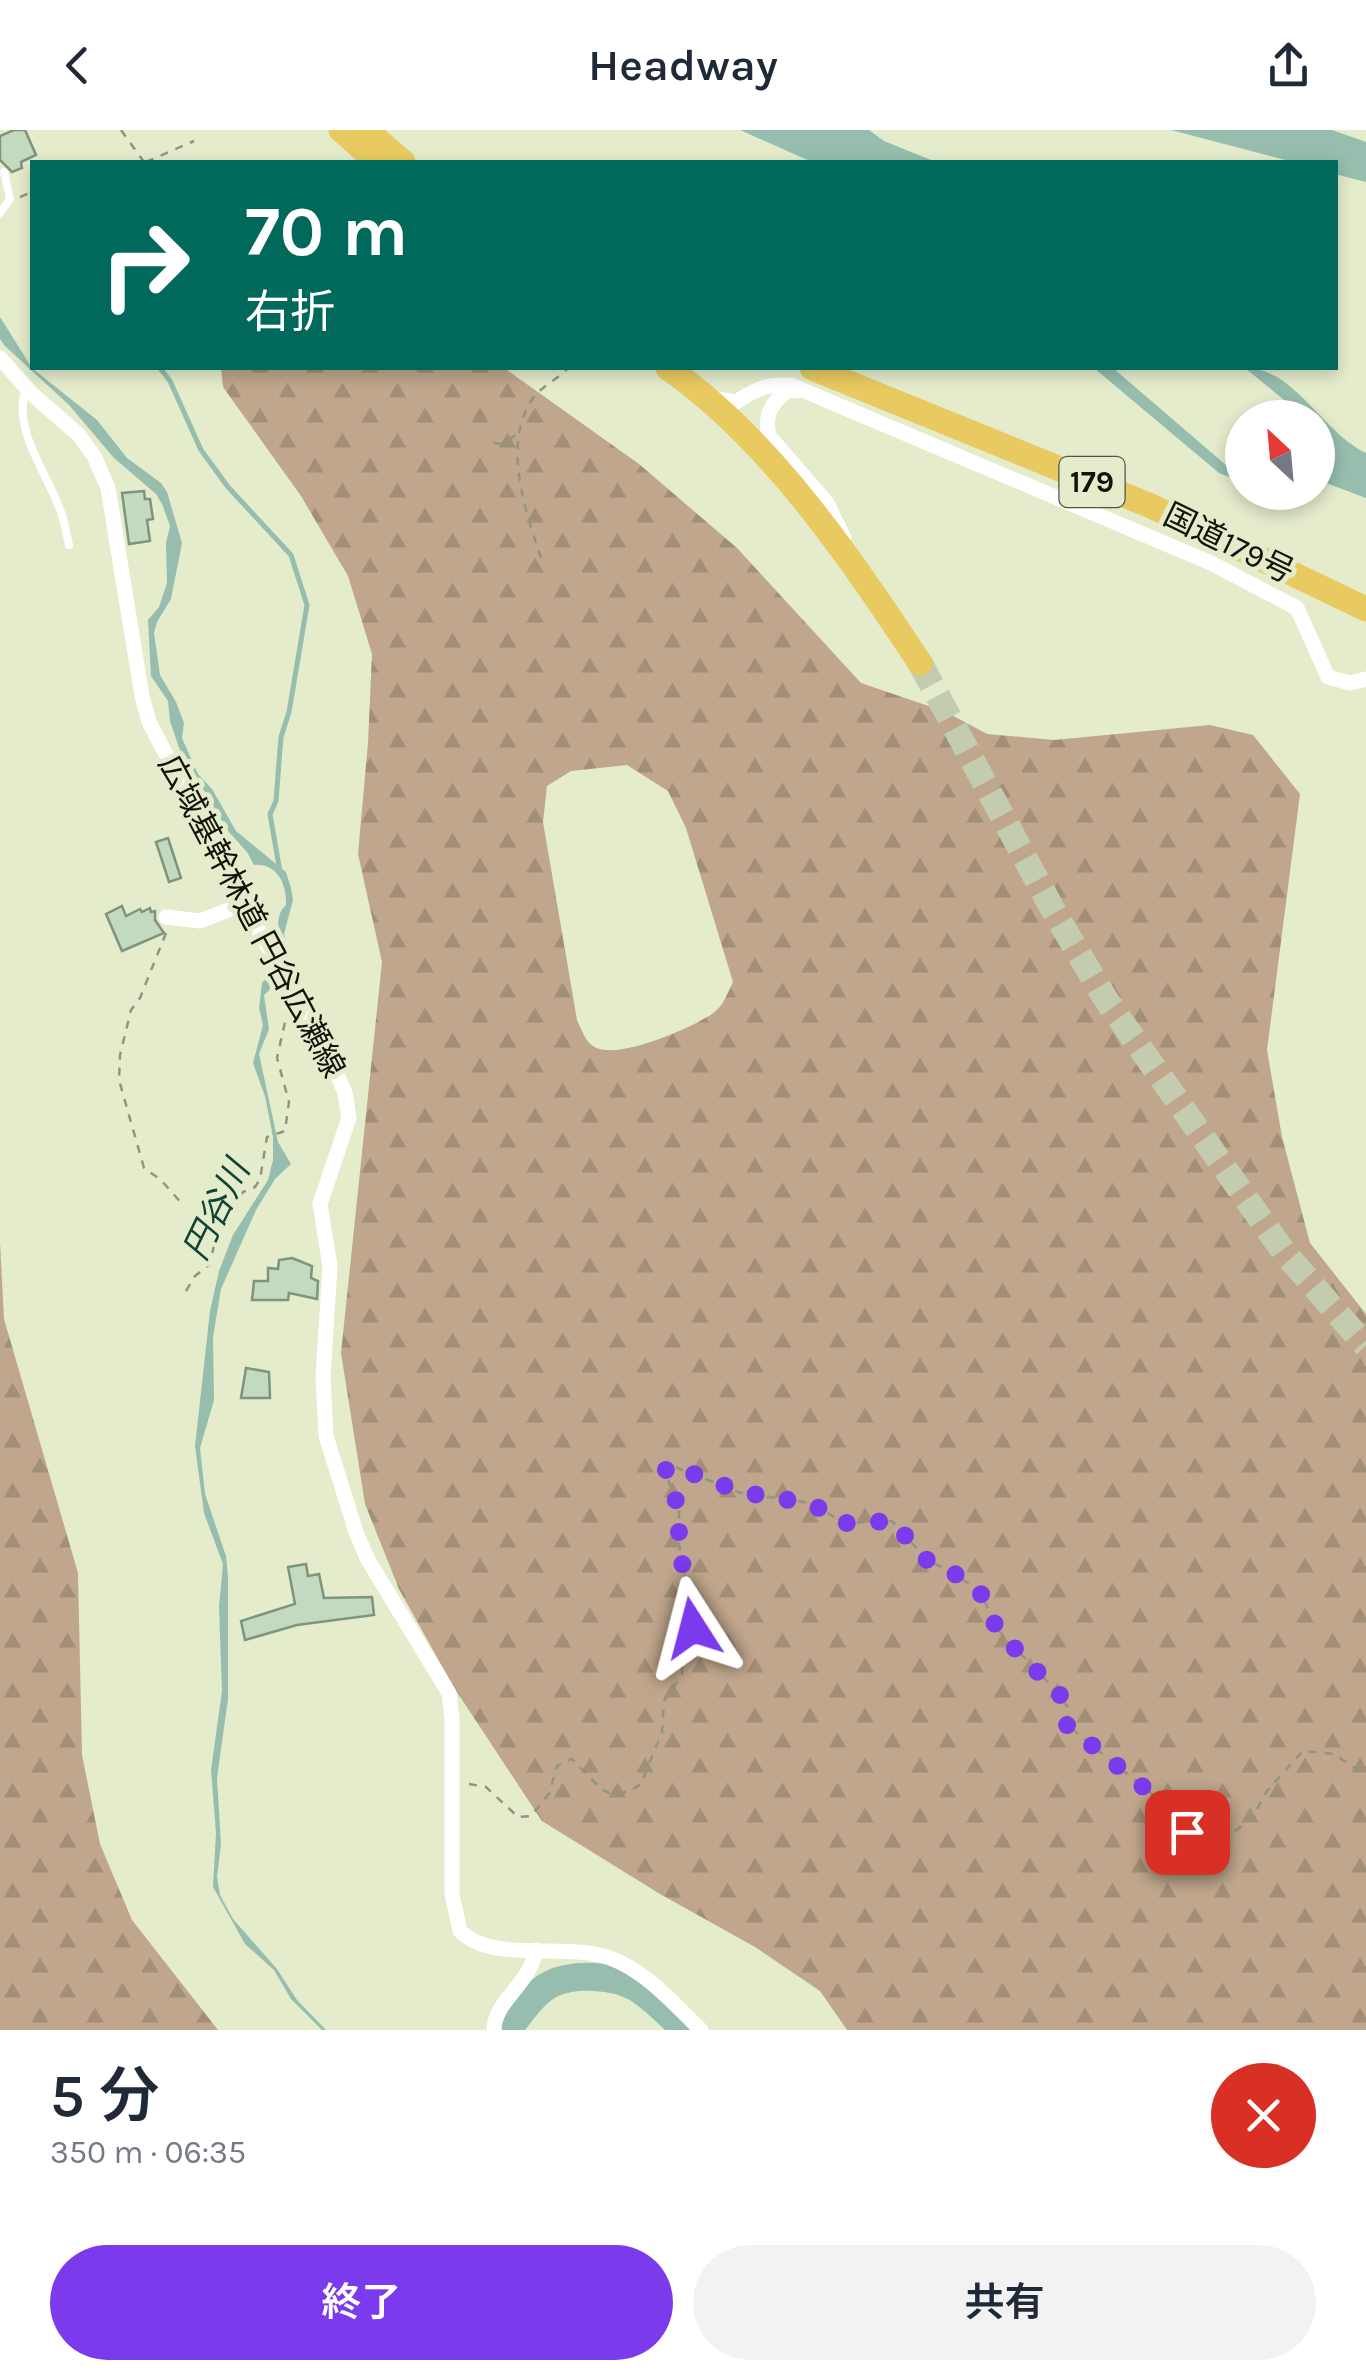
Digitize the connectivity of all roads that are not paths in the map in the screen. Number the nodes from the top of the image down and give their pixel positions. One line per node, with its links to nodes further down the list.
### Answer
1 (341, 130): 3 (highway)
2 (366, 130): 4 (highway)
3 (375, 160)
4 (401, 160)
5 (4, 172): 6 (lane)
6 (0, 213)
7 (0, 358): 9 (street, 広域基幹林道 円谷広瀬線)
8 (671, 370): 13 (highway)
9 (14, 374): 11 (street); 12 (street, 広域基幹林道 円谷広瀬線)
10 (812, 380): 13 (street); 15 (street); 16 (highway, 国道179号 / 179); 18 (street)
11 (0, 386)
12 (26, 387): 14 (lane); 19 (street, 広域基幹林道 円谷広瀬線)
13 (704, 396): 15 (highway)
14 (69, 545)
15 (858, 570): 17 (highway)
16 (1366, 609)
17 (920, 663)
18 (1366, 679)
19 (244, 904): 20 (street); 21 (street, 広域基幹林道 円谷広瀬線)
20 (170, 918)
21 (536, 1950): 22 (street); 23 (street, 広域基幹林道 円谷広瀬線)
22 (494, 2030)
23 (701, 2030)

